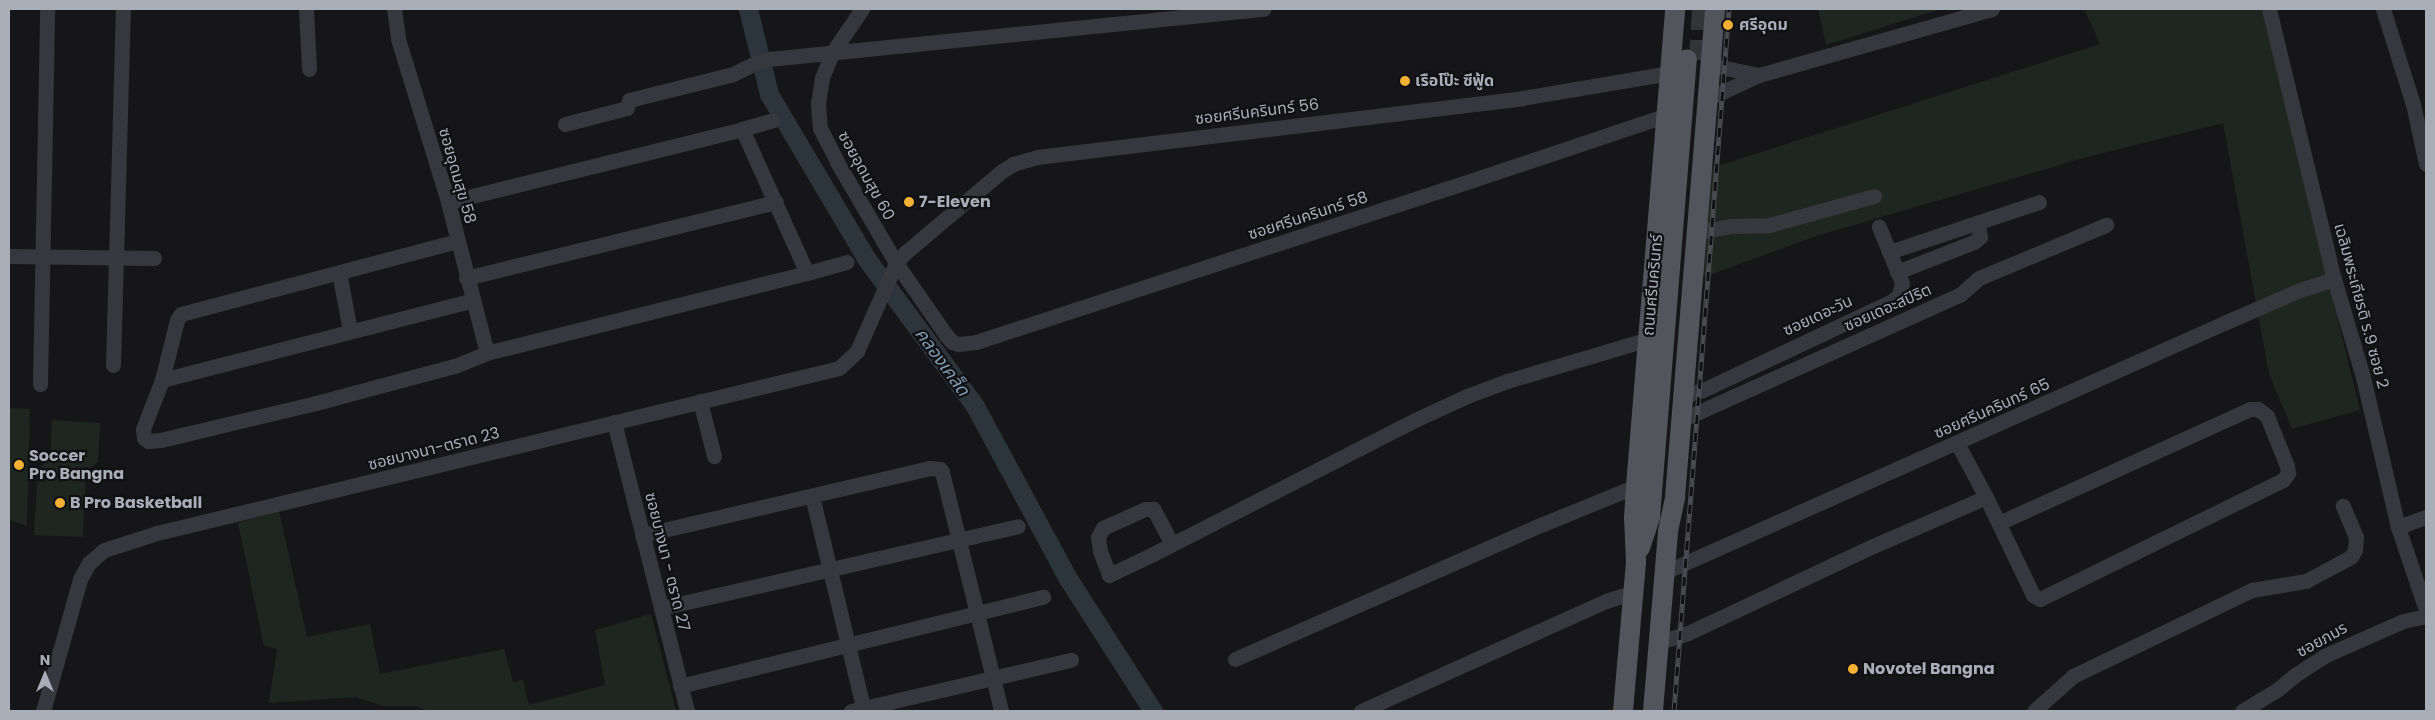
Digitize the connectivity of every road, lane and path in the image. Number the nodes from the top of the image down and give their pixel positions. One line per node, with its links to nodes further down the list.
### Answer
1 (48, 9): 35 (street)
2 (122, 9): 36 (street)
3 (306, 9): 14 (street)
4 (394, 9): 25 (street, ซอยอุดมสุข 58)
5 (862, 9): 12 (street, ซอยอุดมสุข 60)
6 (1263, 9): 12 (street)
7 (1675, 9): 15 (main road, ถนนศรีนครินทร์)
8 (1715, 9): 13 (main road, ถนนศรีนครินทร์)
9 (1992, 9): 16 (street)
10 (2269, 9): 44 (street, เฉลิมพระเกียรติ ร.9 ซอย 2)
11 (2383, 9): 18 (street)
12 (832, 53): 21 (street); 39 (street, ซอยอุดมสุข 60)
13 (1699, 62): 16 (street); 17 (main road, ถนนศรีนครินทร์); 67 (main road, ถนนศรีนครินทร์); 71 (main road, ถนนศรีนครินทร์)
14 (309, 70)
15 (1670, 73): 19 (main road, ถนนศรีนครินทร์); 39 (street, ซอยศรีนครินทร์ 56)
16 (1759, 75): 17 (street)
17 (1709, 98): 31 (main road, ถนนศรีนครินทร์)
18 (2420, 102): 23 (street)
19 (1666, 115): 47 (main road, ถนนศรีนครินทร์); 48 (street, ซอยศรีนครินทร์ 58)
20 (772, 120): 22 (street)
21 (565, 124)
22 (742, 129): 25 (street); 26 (street)
23 (2426, 164)
24 (1874, 196): 31 (street)
25 (448, 202): 32 (street, ซอยอุดมสุข 58)
26 (776, 202): 42 (street); 43 (street)
27 (2038, 202): 28 (street)
28 (1978, 222): 33 (street); 41 (street)
29 (2106, 225): 55 (street, ซอยเดอะสปิริต)
30 (1879, 227): 33 (street, ซอยเดอะวัน)
31 (1697, 232): 53 (main road, ถนนศรีนครินทร์)
32 (457, 241): 40 (street); 43 (street, ซอยอุดมสุข 58)
33 (1889, 252): 41 (street, ซอยเดอะวัน)
34 (9, 256): 35 (street)
35 (44, 256): 36 (street); 52 (street)
36 (116, 258): 37 (street); 50 (street)
37 (154, 258)
38 (847, 262): 42 (street)
39 (893, 269): 48 (street, ซอยอุดมสุข 60); 54 (street, ซอยบางนา-ตราด 23)
40 (339, 272): 46 (street); 51 (street)
41 (1897, 272): 53 (street, ซอยเดอะวัน)
42 (808, 273): 49 (street)
43 (466, 278): 45 (street, ซอยอุดมสุข 58)
44 (2334, 279): 57 (street, ซอยศรีนครินทร์ 65); 66 (street, เฉลิมพระเกียรติ ร.9 ซอย 2)
45 (472, 300): 46 (street); 49 (street, ซอยอุดมสุข 58)
46 (350, 331): 51 (street)
47 (1648, 339): 59 (main road, ถนนศรีนครินทร์); 70 (street)
48 (958, 344)
49 (487, 353): 51 (street)
50 (113, 364)
51 (162, 380)
52 (40, 384)
53 (1683, 396): 55 (main road, ถนนศรีนครินทร์)
54 (700, 401): 56 (street, ซอยบางนา-ตราด 23); 58 (street)
55 (1681, 420): 67 (main road, ถนนศรีนครินทร์)
56 (614, 422): 68 (street, ซอยบางนา - ตราด 27); 87 (street, ซอยบางนา-ตราด 23)
57 (1957, 444): 61 (street); 73 (street, ซอยศรีนครินทร์ 65)
58 (714, 456)
59 (1636, 486): 71 (main road, ถนนศรีนครินทร์); 82 (street)
60 (812, 496): 68 (street); 69 (street); 72 (street)
61 (1986, 496): 64 (street); 80 (street)
62 (2343, 506): 93 (street)
63 (2426, 517): 66 (street)
64 (1999, 523): 64 (street)
65 (1018, 526): 69 (street)
66 (2398, 527): 77 (street, เฉลิมพระเกียรติ ร.9 ซอย 2)
67 (1668, 531): 73 (main road, ถนนศรีนครินทร์)
68 (642, 535): 76 (street, ซอยบางนา - ตราด 27)
69 (958, 540): 72 (street); 78 (street)
70 (1172, 544): 70 (street)
71 (1636, 562): 74 (main road, ถนนศรีนครินทร์)
72 (831, 569): 76 (street); 81 (street)
73 (1665, 572): 80 (main road, ถนนศรีนครินทร์)
74 (1633, 592): 90 (street); 91 (main road, ถนนศรีนครินทร์)
75 (1043, 597): 78 (street)
76 (661, 608): 85 (street, ซอยบางนา - ตราด 27)
77 (2426, 610)
78 (976, 613): 81 (street); 84 (street)
79 (2426, 616): 94 (street, ซอยภมร)
80 (1659, 642): 92 (main road, ถนนศรีนครินทร์)
81 (848, 644): 85 (street); 86 (street)
82 (1235, 659)
83 (1071, 660): 84 (street)
84 (993, 677): 86 (street); 89 (street)
85 (680, 686): 88 (street, ซอยบางนา - ตราด 27)
86 (859, 710)
87 (43, 711)
88 (687, 711)
89 (1001, 711)
90 (1361, 711)
91 (1623, 711)
92 (1653, 711)
93 (2034, 711)
94 (2242, 711)

